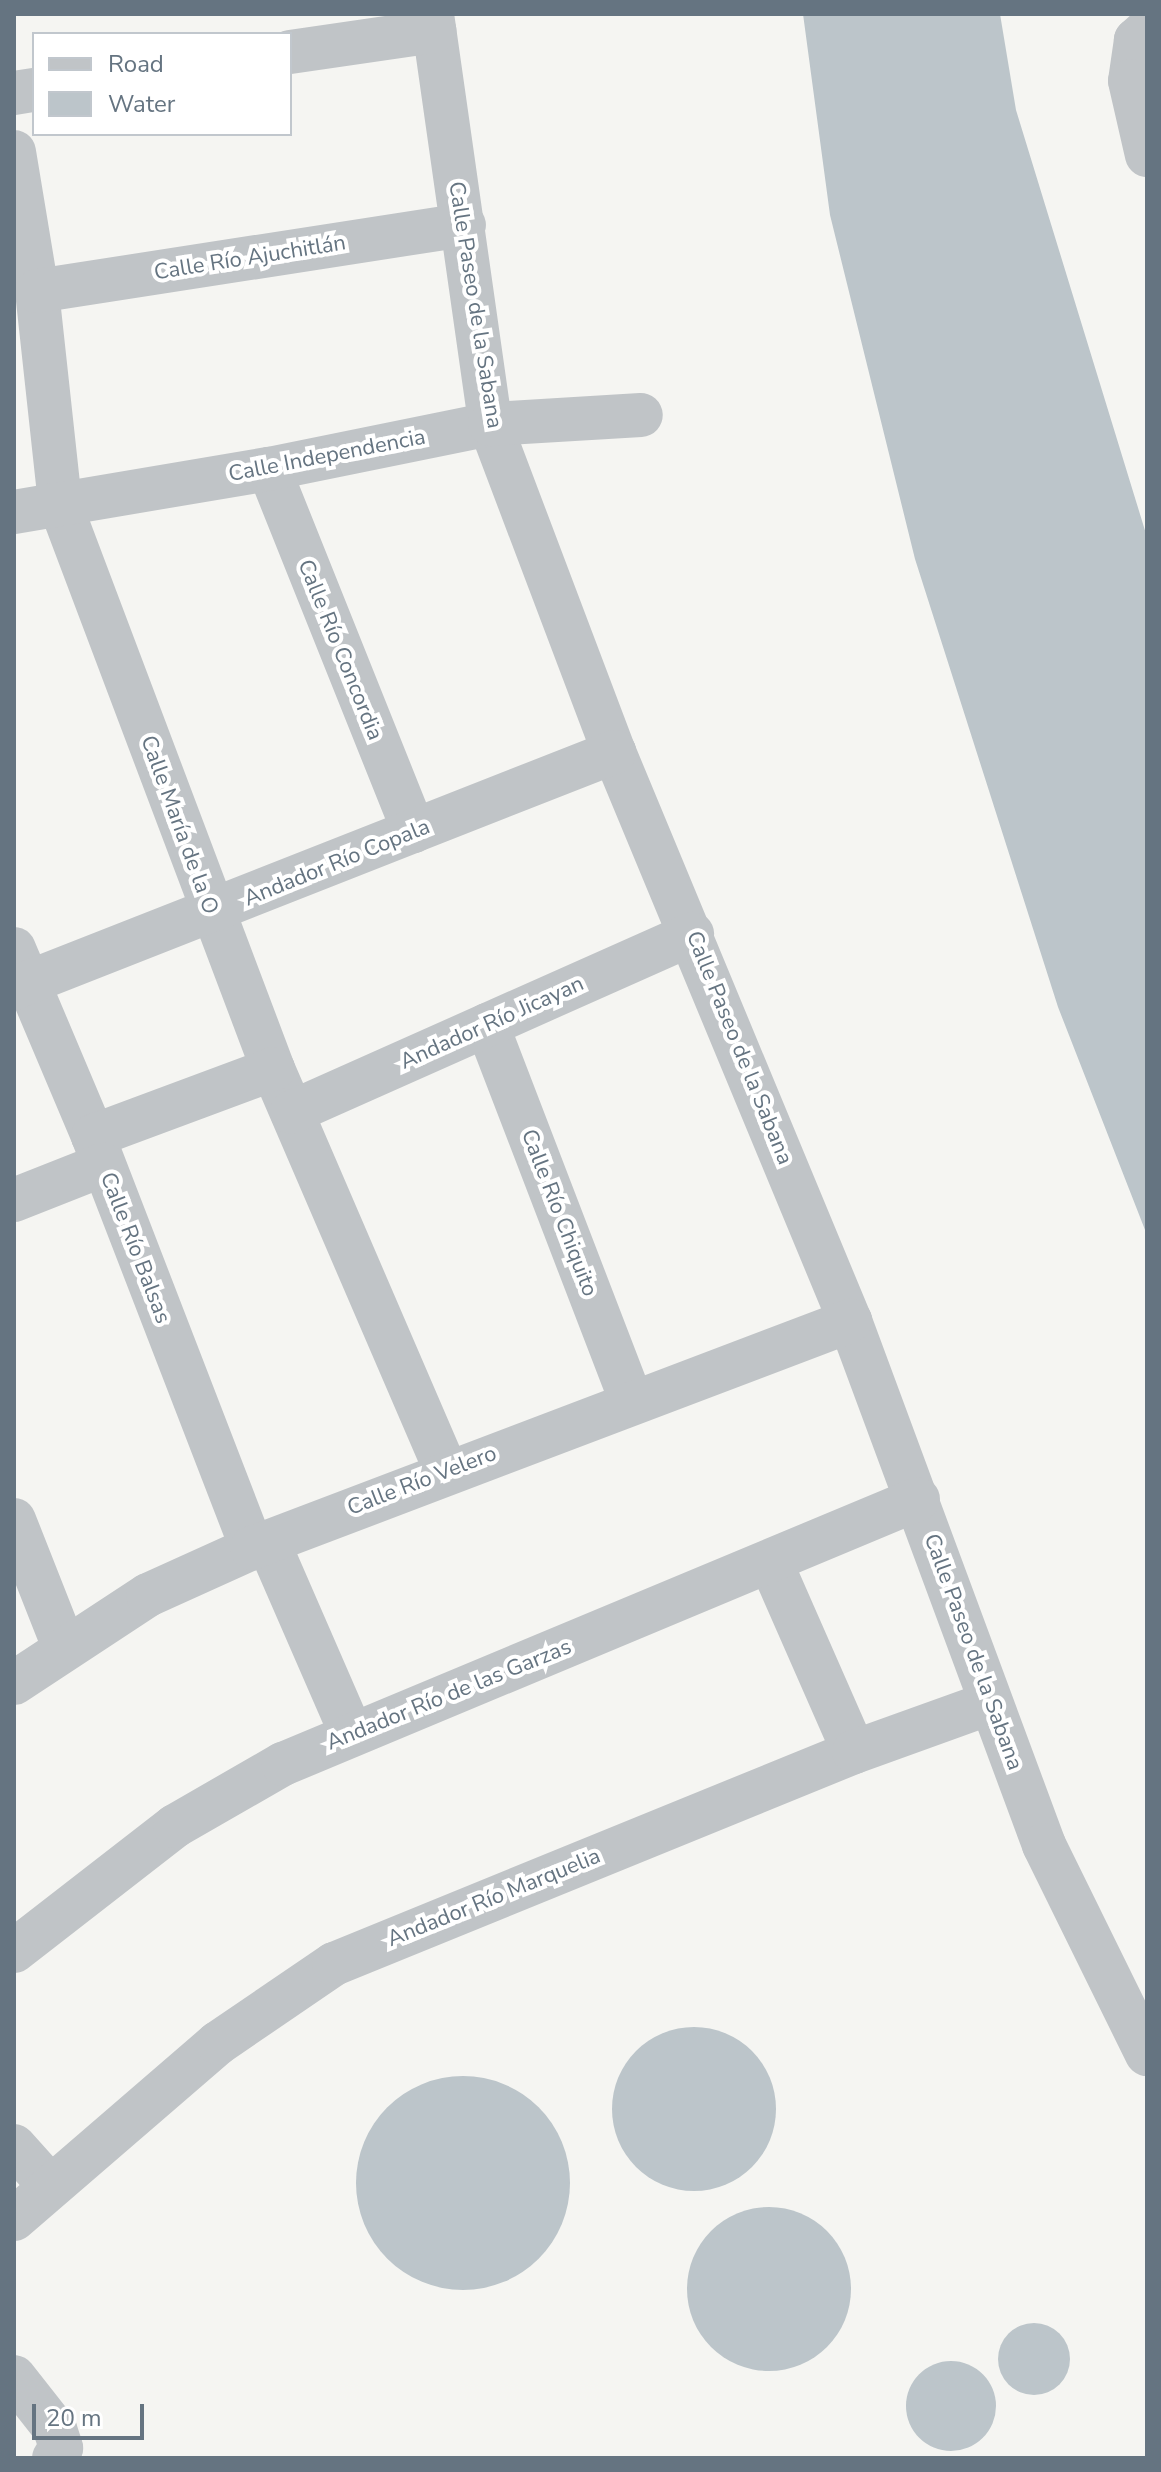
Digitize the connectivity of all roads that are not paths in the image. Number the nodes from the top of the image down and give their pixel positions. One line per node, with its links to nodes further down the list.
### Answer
1 (433, 22): 3 (street); 6 (street, Calle Paseo de la Sabana)
2 (1147, 30): 5 (street)
3 (292, 52)
4 (14, 152): 7 (street, Calle María de la O)
5 (1147, 155)
6 (464, 225): 7 (street, Calle Río Ajuchitlán); 9 (street, Calle Paseo de la Sabana)
7 (37, 291): 11 (street, Calle María de la O)
8 (641, 415): 9 (street, Calle Independencia)
9 (490, 424): 10 (street, Calle Independencia); 13 (street, Calle Paseo de la Sabana)
10 (269, 469): 11 (street, Calle Independencia); 14 (street, Calle Río Concordia)
11 (60, 504): 12 (street, Calle Independencia); 15 (street, Calle María de la O)
12 (14, 512)
13 (614, 752): 14 (street, Andador Río Copala); 16 (street, Calle Paseo de la Sabana)
14 (414, 831): 15 (street, Andador Río Copala)
15 (212, 914): 17 (street, Andador Río Copala); 19 (street, Calle María de la O)
16 (692, 934): 18 (street, Andador Río Jicayan); 23 (street, Calle Paseo de la Sabana)
17 (19, 973): 21 (street, Calle Río Balsas)
18 (487, 1025): 20 (street, Andador Río Jicayan); 24 (street, Calle Río Chiquito)
19 (273, 1069): 20 (street, Calle María de la O); 21 (street)
20 (292, 1112): 25 (street, Calle María de la O)
21 (98, 1151): 22 (street); 28 (street, Calle Río Balsas)
22 (14, 1200)
23 (850, 1321): 24 (street, Calle Río Velero); 26 (street, Calle Paseo de la Sabana)
24 (631, 1401): 25 (street, Calle Río Velero)
25 (446, 1471): 28 (street, Calle Río Velero)
26 (918, 1499): 29 (street, Andador Río de las Garzas); 32 (street, Calle Paseo de la Sabana)
27 (14, 1520): 30 (street)
28 (260, 1545): 30 (street, Calle Río Velero); 33 (street, Calle Río Balsas)
29 (771, 1563): 33 (street, Andador Río de las Garzas); 34 (street)
30 (64, 1647): 31 (street, Calle Río Velero)
31 (14, 1683)
32 (990, 1703): 34 (street, Andador Río Marquelia); 36 (street, Calle Paseo de la Sabana)
33 (352, 1735): 35 (street, Andador Río de las Garzas)
34 (854, 1752): 38 (street, Andador Río Marquelia)
35 (14, 1951)
36 (1147, 2054)
37 (14, 2146): 38 (street)
38 (50, 2186): 39 (street, Andador Río Marquelia)
39 (14, 2219)
40 (14, 2377): 41 (street)
41 (58, 2453)

